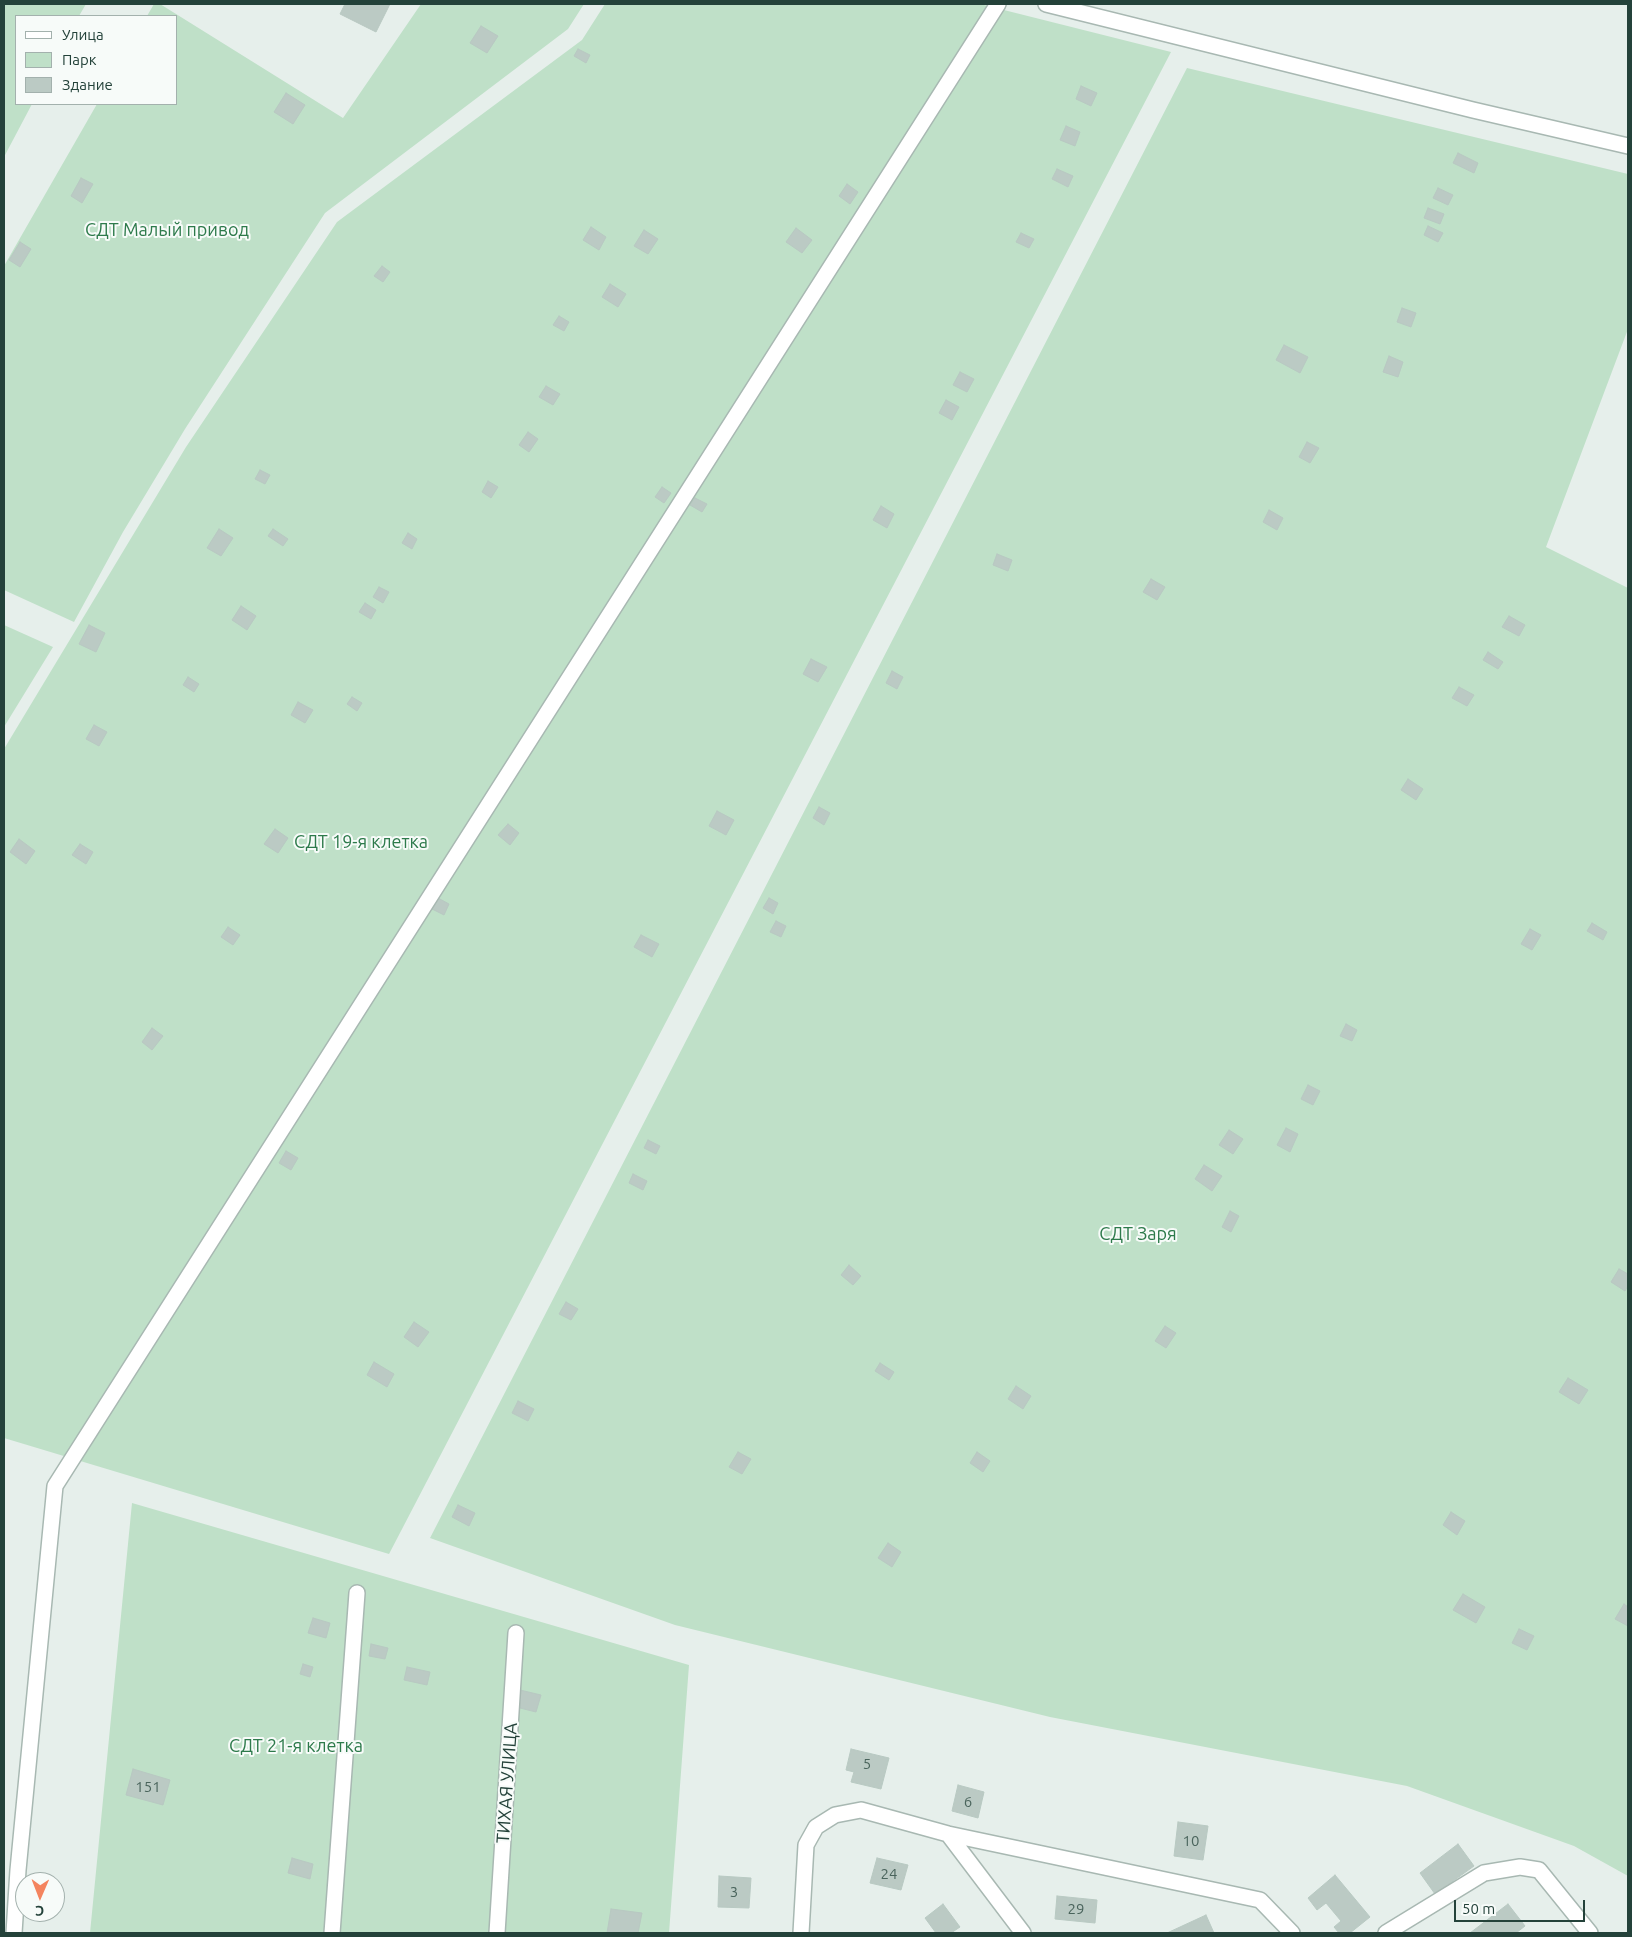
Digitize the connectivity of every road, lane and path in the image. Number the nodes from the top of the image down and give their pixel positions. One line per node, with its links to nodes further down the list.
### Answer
1 (998, 4): 7 (street)
2 (1046, 4): 3 (street)
3 (1628, 146)
4 (357, 1593): 8 (street)
5 (516, 1633): 9 (street, ТИХАЯ УЛИЦА)
6 (948, 1834): 10 (street); 11 (street); 12 (street)
7 (14, 1933)
8 (332, 1933)
9 (497, 1933)
10 (801, 1933)
11 (1023, 1933)
12 (1292, 1933)
13 (1386, 1933): 14 (street)
14 (1590, 1933)

